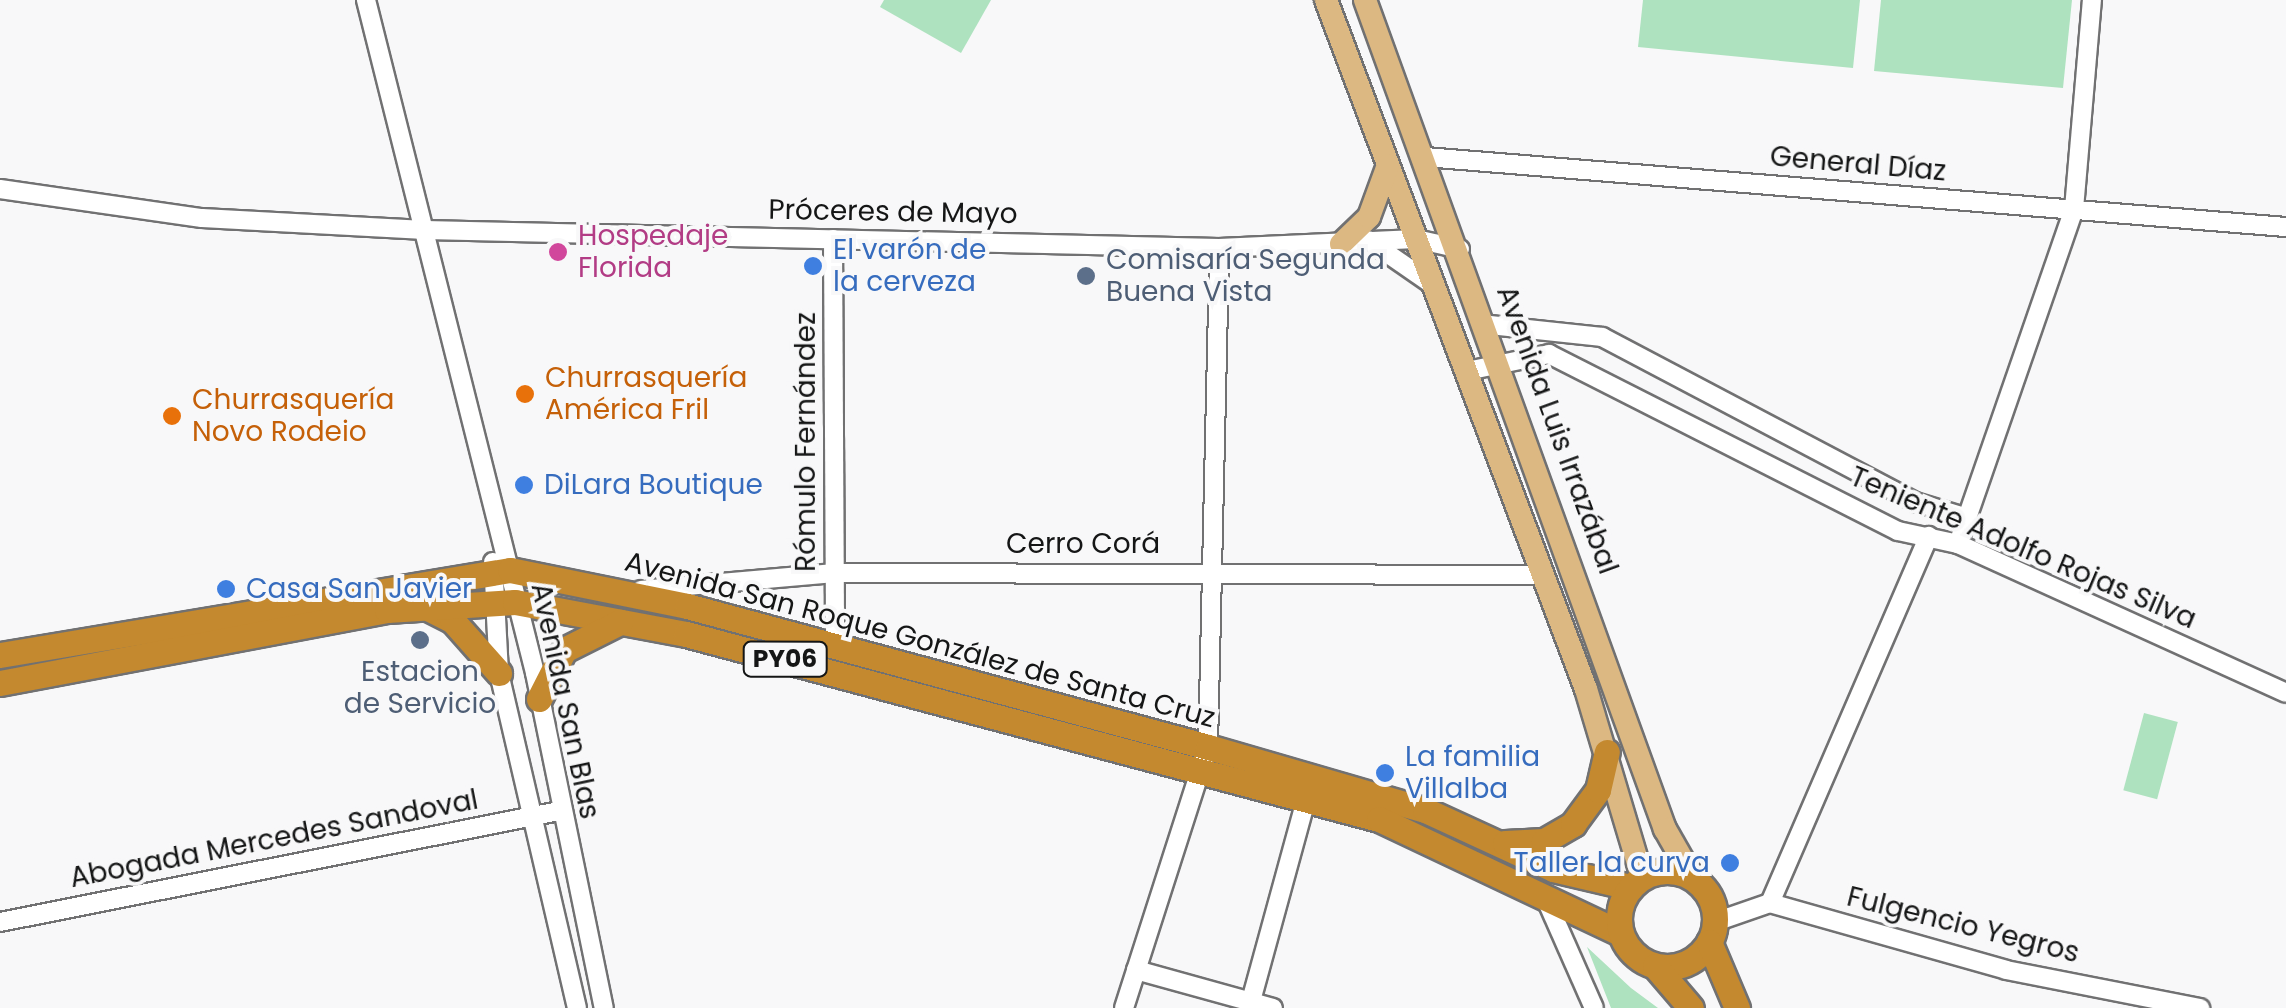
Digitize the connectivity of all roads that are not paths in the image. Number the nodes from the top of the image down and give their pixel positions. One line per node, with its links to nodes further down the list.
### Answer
1 (366, 0): 10 (street, Avenida San Blas)
2 (1326, 0): 6 (main road)
3 (1365, 0): 5 (main road, Avenida Luis Irrazábal)
4 (2092, 0): 8 (street)
5 (1425, 157): 8 (street, General Díaz); 16 (main road, Avenida Luis Irrazábal)
6 (1388, 165): 12 (main road); 14 (main road)
7 (0, 190): 10 (street, Próceres de Mayo)
8 (2074, 209): 9 (street, General Díaz); 21 (street)
9 (2286, 227)
10 (425, 230): 11 (street, Próceres de Mayo); 24 (street, Avenida San Blas)
11 (833, 239): 15 (street, Próceres de Mayo); 26 (street, Rómulo Fernández)
12 (1416, 239): 13 (street, Próceres de Mayo); 16 (street, Próceres de Mayo); 17 (main road)
13 (1368, 240): 14 (street, Próceres de Mayo); 17 (street)
14 (1341, 244): 15 (street, Próceres de Mayo)
15 (1219, 248): 25 (street)
16 (1460, 249): 18 (main road, Avenida Luis Irrazábal)
17 (1434, 286): 20 (main road)
18 (1490, 326): 19 (main road, Avenida Luis Irrazábal); 21 (street, Teniente Adolfo Rojas Silva)
19 (1501, 358): 20 (street, Teniente Adolfo Rojas Silva); 22 (street, Teniente Adolfo Rojas Silva); 44 (main road, Avenida Luis Irrazábal)
20 (1466, 371): 27 (main road)
21 (1968, 518): 23 (street)
22 (1928, 536): 23 (street, Teniente Adolfo Rojas Silva); 47 (street)
23 (1958, 544): 36 (street, Teniente Adolfo Rojas Silva)
24 (502, 571): 28 (highway, Avenida San Roque González de Santa Cruz / PY06); 29 (street, Avenida San Blas); 33 (highway, Avenida San Roque González de Santa Cruz / PY06)
25 (1210, 571): 26 (street, Cerro Corá); 27 (street, Cerro Corá); 39 (street)
26 (834, 573): 28 (street, Cerro Corá); 32 (street, Rómulo Fernández)
27 (1544, 574): 38 (main road)
28 (622, 591): 32 (highway, Avenida San Roque González de Santa Cruz / PY06)
29 (506, 602): 30 (highway, Avenida San Roque González de Santa Cruz / PY06); 31 (highway, Avenida San Roque González de Santa Cruz / PY06); 34 (street, Avenida San Blas); 37 (street, Avenida San Blas)
30 (424, 606): 34 (highway); 35 (highway, Avenida San Roque González de Santa Cruz / PY06)
31 (627, 620): 37 (highway); 39 (highway, Avenida San Roque González de Santa Cruz / PY06)
32 (835, 645): 39 (highway, Avenida San Roque González de Santa Cruz / PY06)
33 (0, 655)
34 (499, 673): 42 (street, Avenida San Blas)
35 (0, 682)
36 (2286, 693)
37 (539, 700): 41 (street, Avenida San Blas)
38 (1607, 752): 43 (highway); 45 (main road)
39 (1202, 758): 40 (highway, Avenida San Roque González de Santa Cruz / PY06); 43 (highway, Avenida San Roque González de Santa Cruz / PY06); 52 (street)
40 (1306, 800): 46 (highway, Avenida San Roque González de Santa Cruz / PY06); 53 (street)
41 (559, 811): 42 (street, Abogada Mercedes Sandoval); 55 (street, Avenida San Blas)
42 (536, 816): 48 (street, Abogada Mercedes Sandoval); 54 (street, Avenida San Blas)
43 (1488, 840): 45 (highway, Avenida San Roque González de Santa Cruz / PY06)
44 (1694, 878): 45 (highway, PY06); 49 (highway, Avenida Luis Irrazábal)
45 (1636, 882): 50 (highway)
46 (1544, 897): 50 (highway, Avenida San Roque González de Santa Cruz / PY06); 58 (street)
47 (1770, 902): 49 (street); 61 (street, Fulgencio Yegros)
48 (0, 922)
49 (1712, 932): 51 (highway); 60 (highway, Avenida Luis Irrazábal)
50 (1620, 933): 51 (highway, PY06)
51 (1655, 966): 59 (highway, PY06)
52 (1136, 970): 53 (street); 56 (street)
53 (1251, 1001): 57 (street)
54 (577, 1008)
55 (604, 1008)
56 (1124, 1008)
57 (1273, 1008)
58 (1594, 1008)
59 (1691, 1008)
60 (1738, 1008)
61 (2200, 1008)

